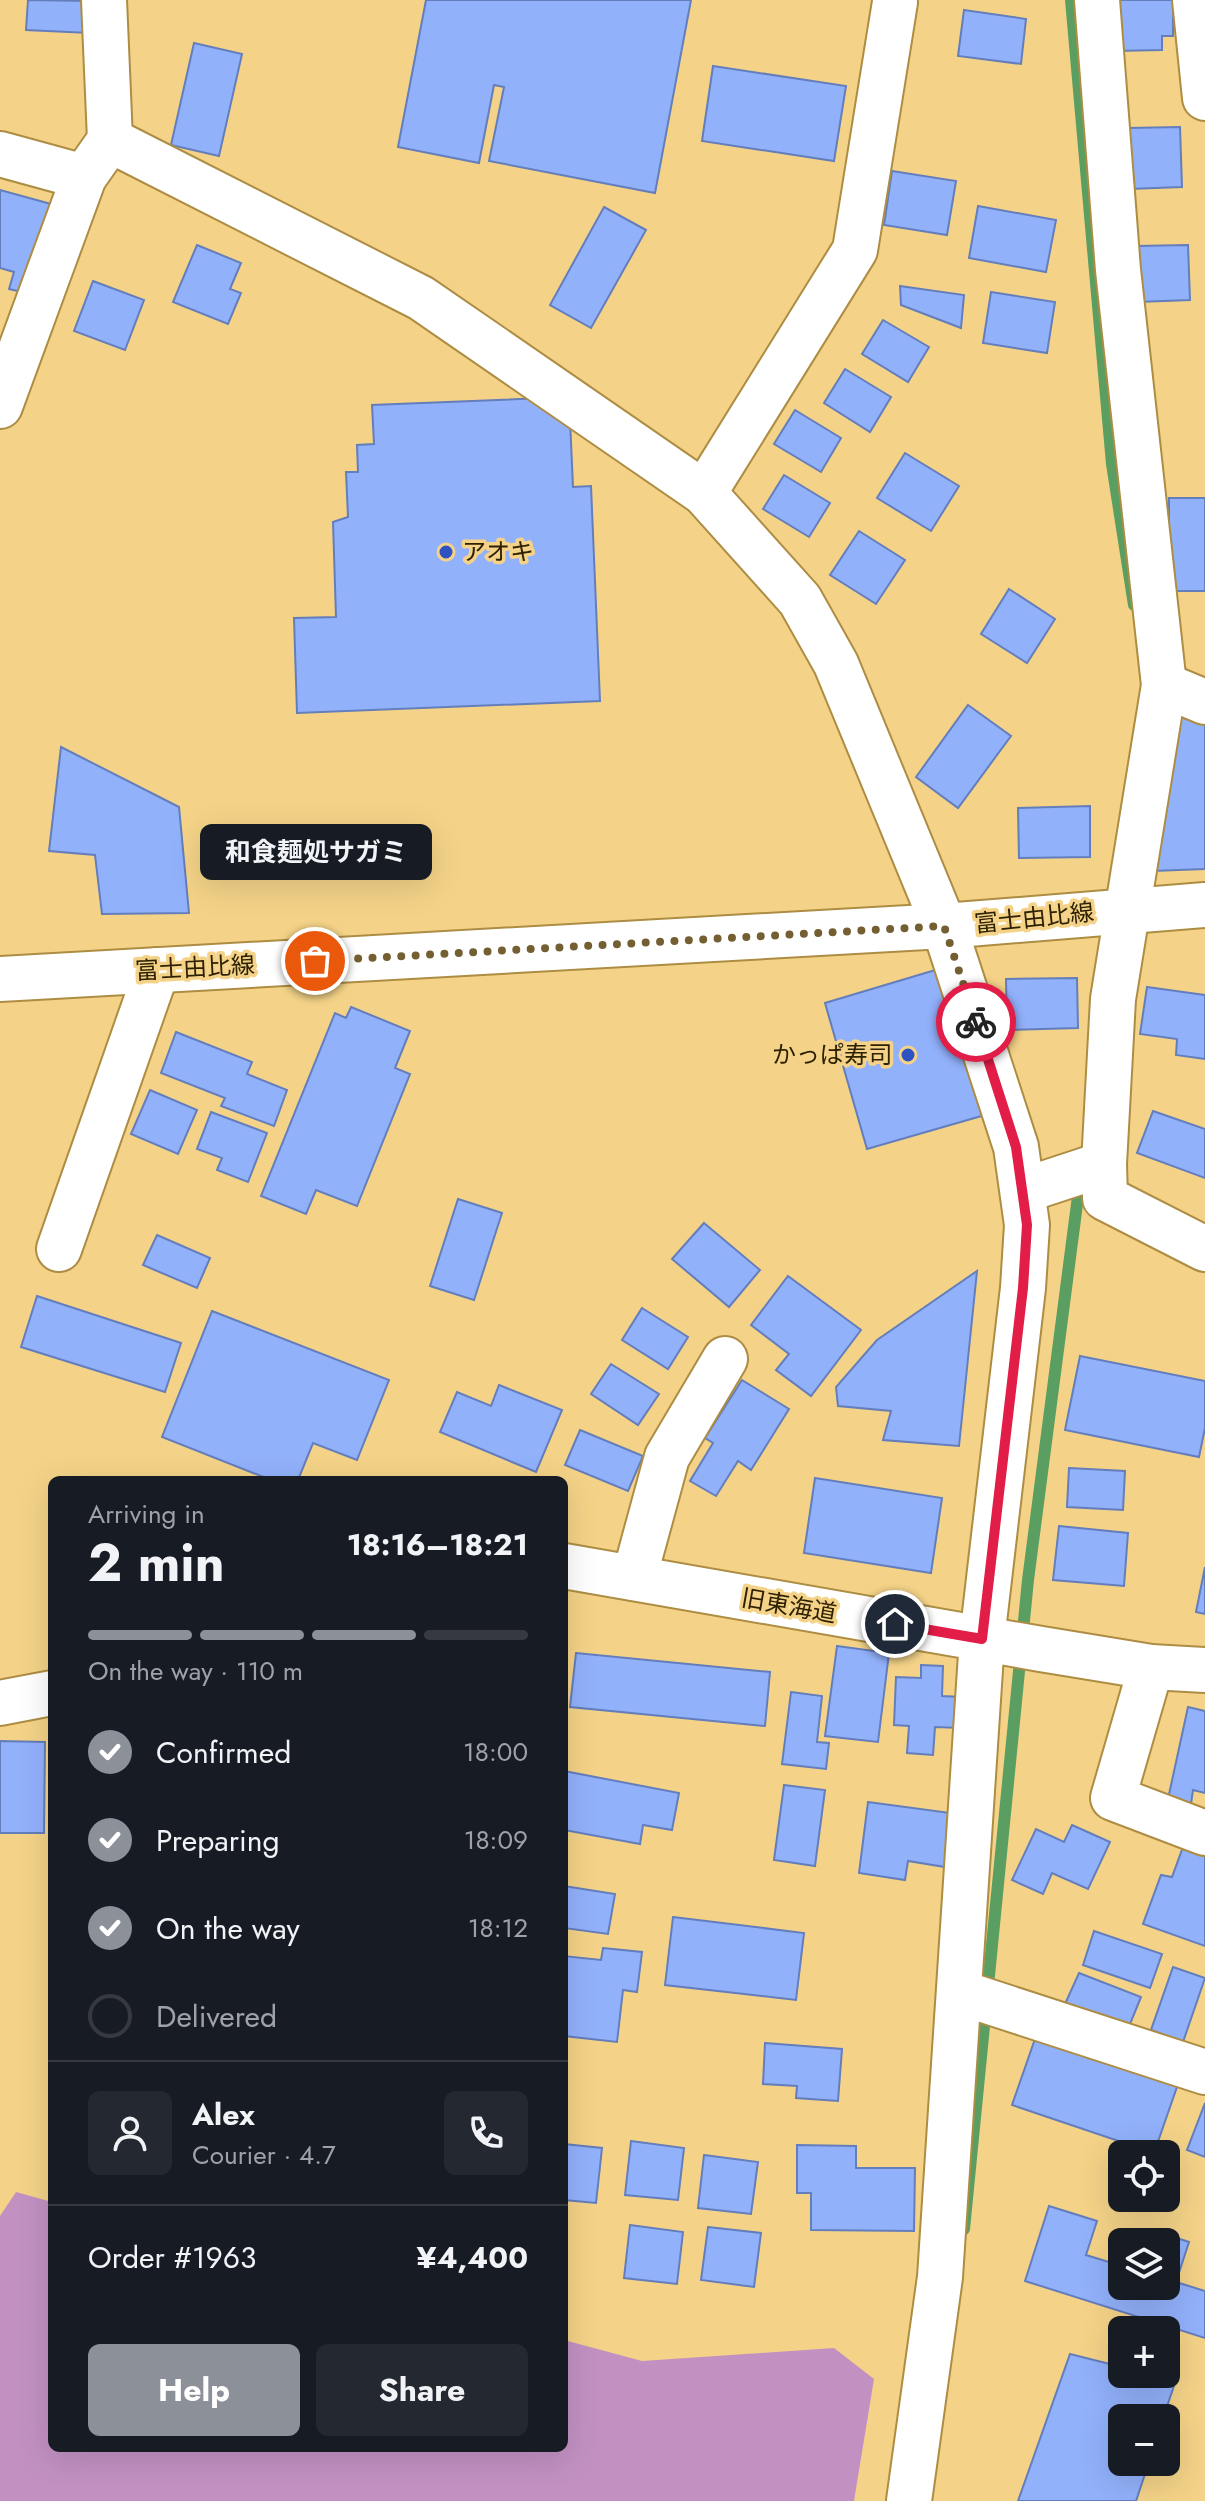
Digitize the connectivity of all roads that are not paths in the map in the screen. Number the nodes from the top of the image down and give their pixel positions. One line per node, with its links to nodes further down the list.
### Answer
1 (104, 0): 6 (street)
2 (1097, 0): 11 (street)
3 (1195, 0): 5 (street)
4 (895, 2): 10 (street)
5 (1205, 98)
6 (110, 140): 8 (street); 10 (street)
7 (0, 154): 8 (street)
8 (84, 177): 9 (street)
9 (0, 406)
10 (704, 493): 15 (street)
11 (1164, 685): 12 (street); 14 (street)
12 (1205, 702)
13 (1205, 905): 14 (street, 富士由比線)
14 (1127, 909): 15 (street, 富士由比線); 18 (street)
15 (944, 926): 16 (street, 富士由比線); 19 (street)
16 (157, 970): 17 (street, 富士由比線); 20 (street)
17 (0, 979)
18 (1104, 1164): 19 (street); 21 (street)
19 (1036, 1186): 25 (street)
20 (59, 1249)
21 (1205, 1249)
22 (725, 1359): 24 (street)
23 (568, 1567): 24 (street, 旧東海道)
24 (634, 1578): 25 (street, 旧東海道)
25 (989, 1640): 26 (street, 旧東海道); 31 (street)
26 (1151, 1667): 27 (street, 旧東海道); 30 (street)
27 (1205, 1670)
28 (48, 1694): 29 (street)
29 (0, 1703)
30 (1205, 1833)
31 (978, 1998): 32 (street); 33 (street)
32 (1205, 2072)
33 (909, 2501)

